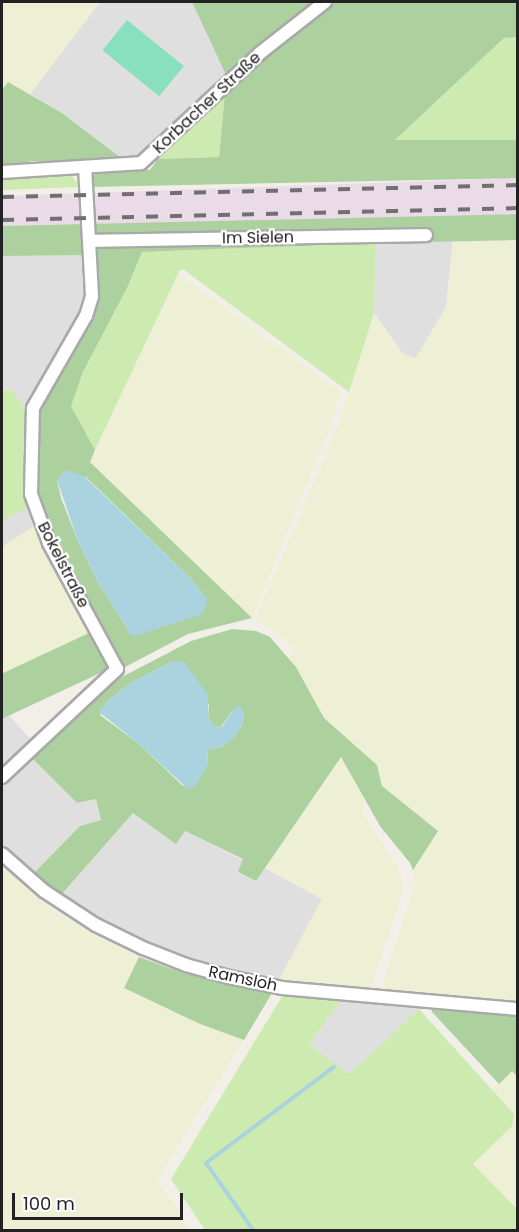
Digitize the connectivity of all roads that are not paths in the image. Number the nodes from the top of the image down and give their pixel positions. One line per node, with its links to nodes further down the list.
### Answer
1 (326, 2): 2 (street, Korbacher Straße)
2 (85, 168): 3 (street, Korbacher Straße); 5 (street, Bokelstraße)
3 (2, 172)
4 (426, 235): 5 (street, Im Sielen)
5 (89, 241): 6 (street, Bokelstraße)
6 (2, 777)
7 (2, 854): 8 (street, Ramsloh)
8 (518, 1009)

